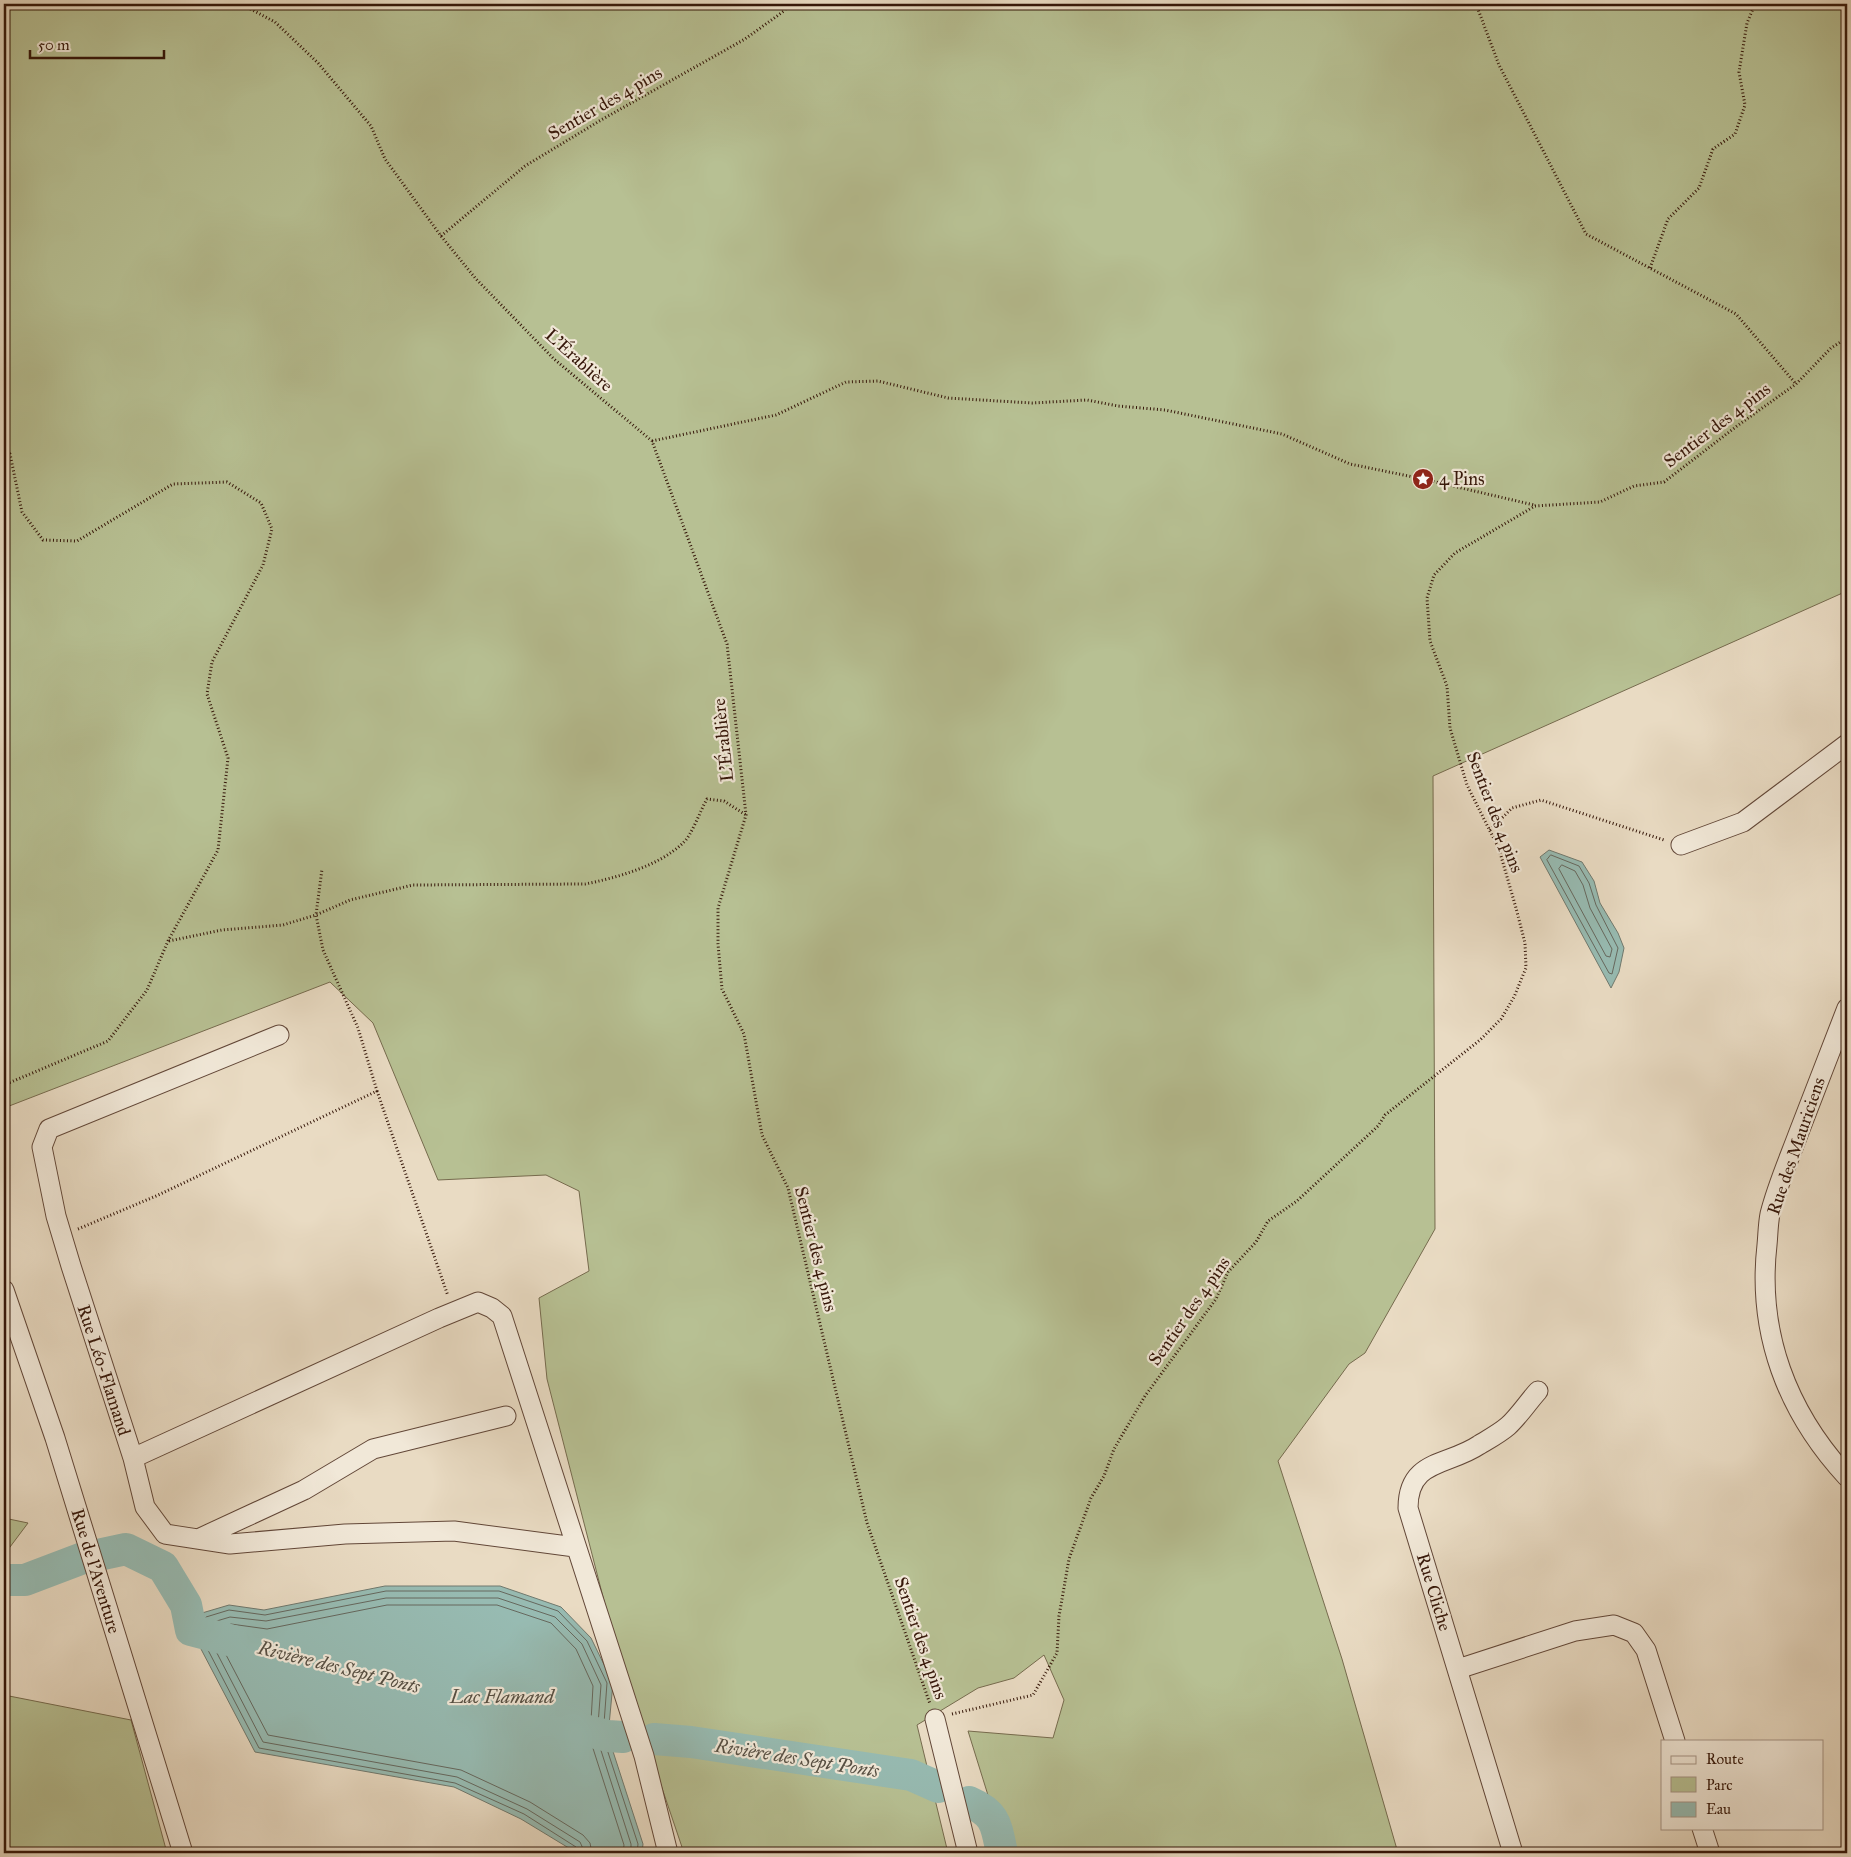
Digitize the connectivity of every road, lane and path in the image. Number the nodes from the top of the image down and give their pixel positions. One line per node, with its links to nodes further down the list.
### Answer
1 (241, 4): 5 (path, L'Érablière)
2 (789, 4): 5 (path, Sentier des 4 pins)
3 (1476, 4): 6 (path)
4 (1755, 4): 6 (path)
5 (441, 236): 9 (path, L'Érablière)
6 (1650, 268): 8 (path)
7 (1847, 338): 8 (path, Sentier des 4 pins)
8 (1796, 384): 11 (path, Sentier des 4 pins)
9 (652, 441): 11 (path); 13 (path, L'Érablière)
10 (4, 449): 18 (path)
11 (1535, 506): 14 (path, Sentier des 4 pins)
12 (1847, 746): 15 (street)
13 (746, 815): 17 (path); 33 (path, Sentier des 4 pins)
14 (1490, 830): 15 (path); 33 (path, Sentier des 4 pins)
15 (1681, 845)
16 (322, 869): 17 (path)
17 (316, 915): 18 (path); 22 (path)
18 (168, 941): 21 (path)
19 (1847, 1008): 29 (street, Rue des Mauriciens)
20 (279, 1035): 23 (street, Rue Léo-Flamand)
21 (4, 1085)
22 (377, 1091): 23 (path); 25 (path)
23 (56, 1216): 28 (street, Rue Léo-Flamand)
24 (4, 1290): 36 (street, Rue de l'Aventure)
25 (454, 1312): 28 (street, Rue Léo-Flamand); 31 (street, Rue Léo-Flamand)
26 (1538, 1391): 32 (street, Rue Cliche)
27 (506, 1416): 30 (street)
28 (133, 1458): 30 (street)
29 (1847, 1477)
30 (198, 1539): 31 (street)
31 (576, 1547): 37 (street)
32 (1458, 1669): 34 (street); 39 (street, Rue Cliche)
33 (935, 1719): 38 (street)
34 (1675, 1740)
35 (1703, 1830): 40 (street)
36 (183, 1853)
37 (668, 1853)
38 (968, 1853)
39 (1513, 1853)
40 (1710, 1853)

